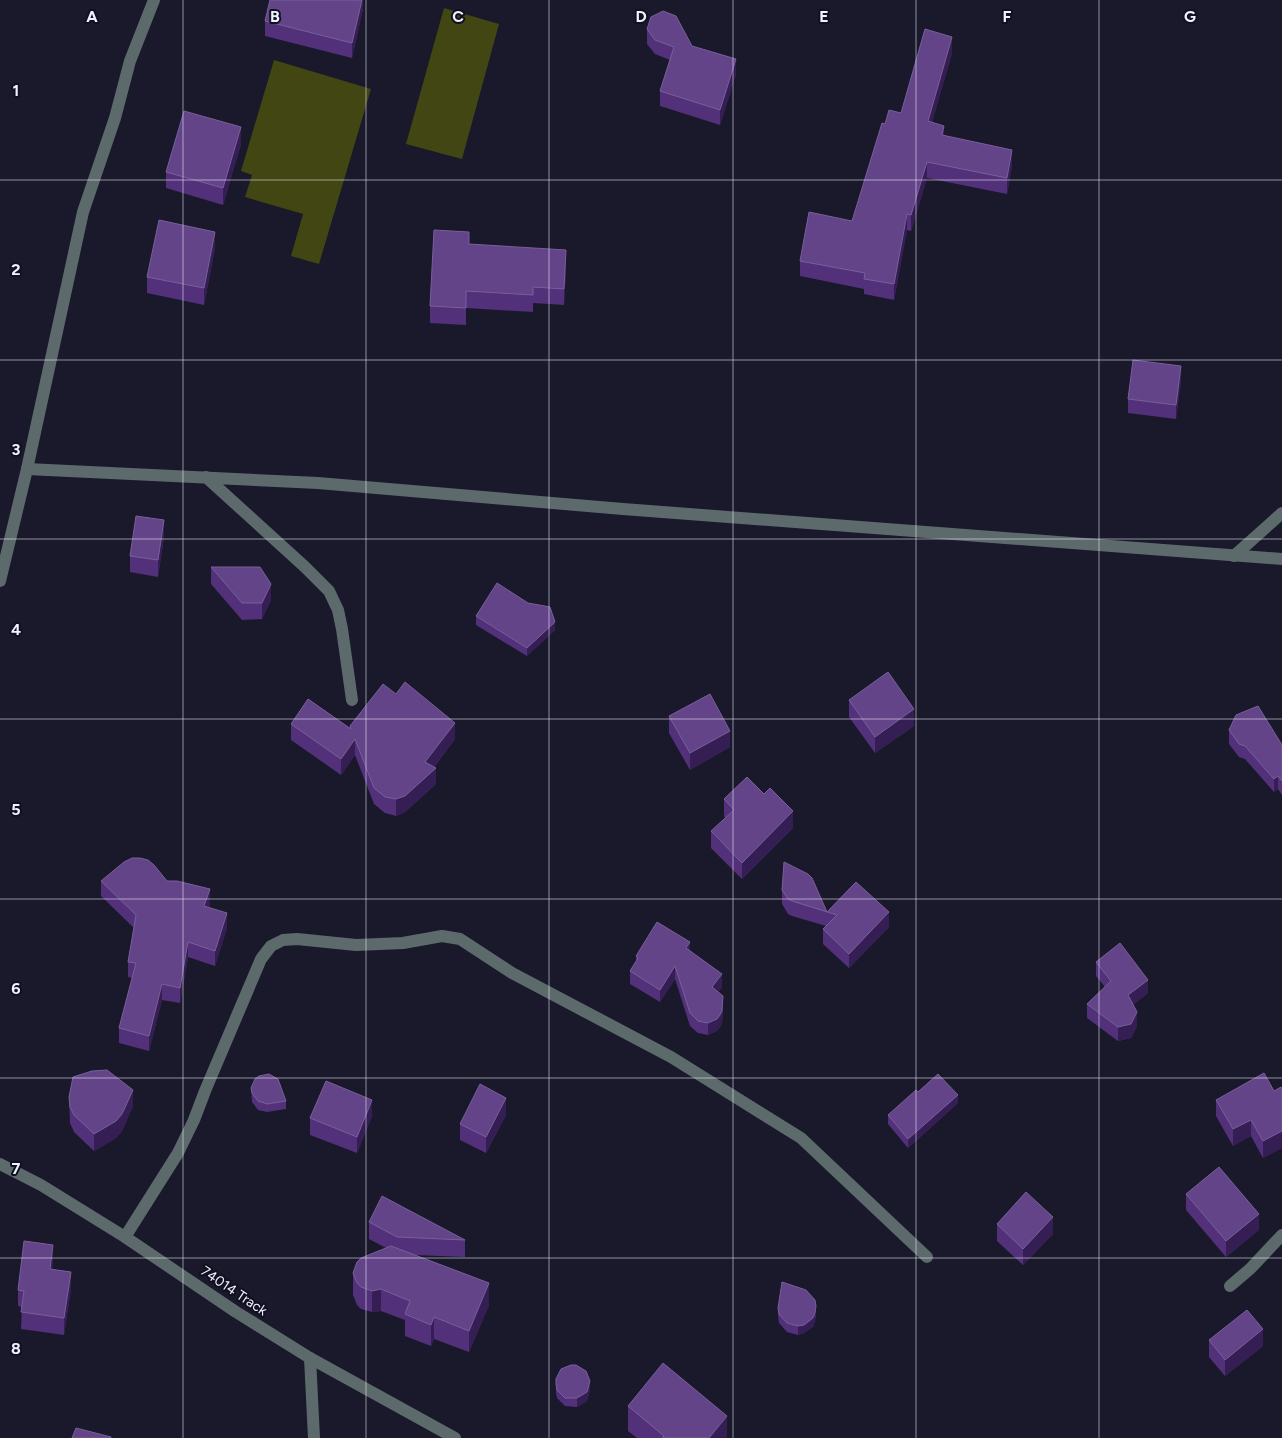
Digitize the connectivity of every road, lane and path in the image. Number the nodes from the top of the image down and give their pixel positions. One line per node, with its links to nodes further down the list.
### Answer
1 (154, 0): 2 (street)
2 (27, 469): 3 (street); 7 (street)
3 (206, 477): 5 (street); 8 (street)
4 (1282, 513): 5 (street)
5 (1234, 556): 6 (street)
6 (1282, 560)
7 (0, 581)
8 (352, 700)
9 (0, 1164): 11 (street, 74014 Track)
10 (1282, 1235): 13 (street)
11 (125, 1236): 12 (street); 14 (street, 74014 Track)
12 (927, 1257)
13 (1230, 1286)
14 (310, 1358): 15 (street); 16 (street, 74014 Track)
15 (314, 1438)
16 (455, 1438)

